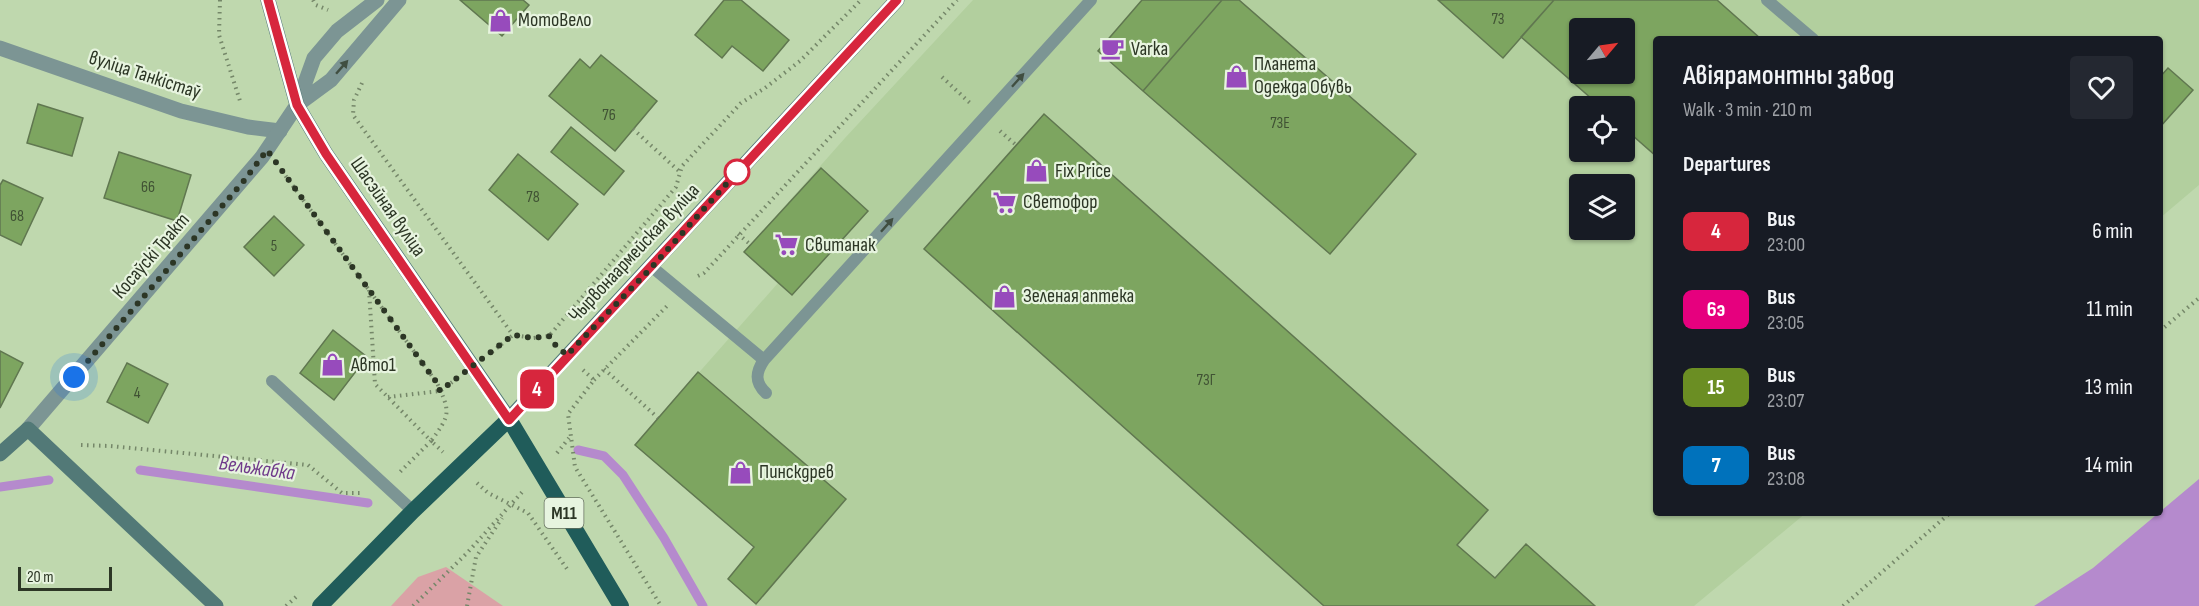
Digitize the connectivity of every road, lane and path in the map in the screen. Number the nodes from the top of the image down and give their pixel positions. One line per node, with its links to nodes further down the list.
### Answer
1 (220, 0): 18 (path)
2 (268, 0): 17 (main road, Шасэйная вуліца)
3 (313, 0): 11 (path)
4 (377, 0): 11 (street)
5 (399, 0): 14 (street)
6 (861, 0): 22 (path)
7 (897, 0): 25 (main road, Чырвонаармейская вуліца)
8 (957, 0): 23 (path)
9 (1090, 0): 33 (lane, one-way to 9)
10 (1767, 0): 12 (lane)
11 (337, 31): 17 (street)
12 (1809, 36)
13 (0, 48): 18 (street, вуліца Танкістаў)
14 (349, 58): 17 (street, one-way to 14); 30 (path)
15 (942, 77): 16 (path)
16 (969, 101)
17 (297, 105): 20 (street, Косаўскі Тракт); 34 (main road, Шасэйная вуліца)
18 (248, 126): 20 (street, вуліца Танкістаў)
19 (633, 129): 22 (path)
20 (280, 131): 21 (street, Косаўскі Тракт)
21 (267, 150): 26 (path); 43 (street, Косаўскі Тракт)
22 (680, 172): 31 (path)
23 (738, 234): 24 (path); 27 (path)
24 (751, 245)
25 (652, 267): 27 (lane); 32 (main road, Чырвонаармейская вуліца)
26 (369, 289): 38 (path); 40 (path)
27 (681, 292): 33 (lane); 35 (path)
28 (2199, 298): 29 (path)
29 (2163, 329)
30 (513, 335): 31 (path); 34 (path)
31 (549, 336): 32 (path)
32 (567, 355): 36 (path); 42 (main road, Чырвонаармейская вуліца)
33 (764, 360): 39 (lane)
34 (472, 366): 38 (path); 42 (main road, Шасэйная вуліца)
35 (604, 369): 36 (path); 41 (path)
36 (594, 380): 58 (path)
37 (272, 381): 48 (lane)
38 (440, 391): 40 (path); 44 (path)
39 (766, 393)
40 (388, 397): 44 (path)
41 (658, 418)
42 (509, 420): 47 (highway, Чырвонаармейская вуліца); 57 (highway, М11)
43 (28, 429): 45 (main road); 46 (main road, Косаўскі Тракт)
44 (431, 441): 47 (path); 48 (path)
45 (44, 444): 48 (path); 53 (main road)
46 (0, 454)
47 (459, 466): 49 (path); 50 (highway, Чырвонаармейская вуліца)
48 (386, 486): 50 (lane)
49 (511, 504): 52 (path); 55 (path); 56 (path)
50 (412, 511): 54 (highway, Чырвонаармейская вуліца)
51 (1947, 516): 59 (path)
52 (569, 572)
53 (216, 606)
54 (320, 606)
55 (414, 606)
56 (467, 606)
57 (621, 606)
58 (661, 606)
59 (1843, 606)

